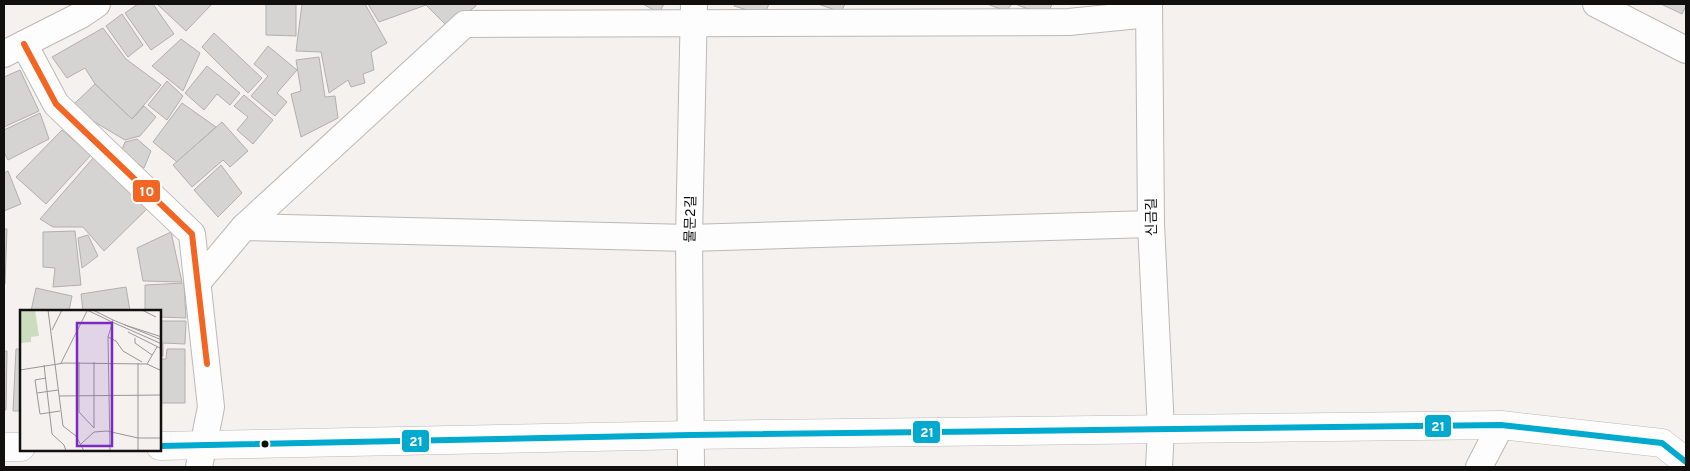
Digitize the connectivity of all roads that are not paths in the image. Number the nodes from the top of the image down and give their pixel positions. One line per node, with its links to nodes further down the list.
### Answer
1 (97, 4): 6 (street)
2 (1596, 4): 7 (street)
3 (1149, 9): 4 (street); 8 (street, 신금길)
4 (1072, 13): 5 (street)
5 (694, 14): 9 (street); 10 (street, 물문2길)
6 (14, 49): 11 (street)
7 (1686, 50)
8 (1151, 224): 10 (street); 13 (street, 신금길)
9 (244, 226): 10 (street); 11 (street)
10 (689, 238): 14 (street, 물문2길)
11 (198, 282): 18 (street)
12 (1501, 425): 13 (main road); 19 (main road); 22 (street)
13 (1161, 430): 14 (main road); 21 (street, 신금길)
14 (691, 435): 18 (main road); 20 (street, 물문2길)
15 (161, 446): 18 (main road)
16 (4, 447): 17 (main road)
17 (20, 447)
18 (202, 456)
19 (1686, 462)
20 (692, 467)
21 (1159, 467)
22 (1479, 467)

